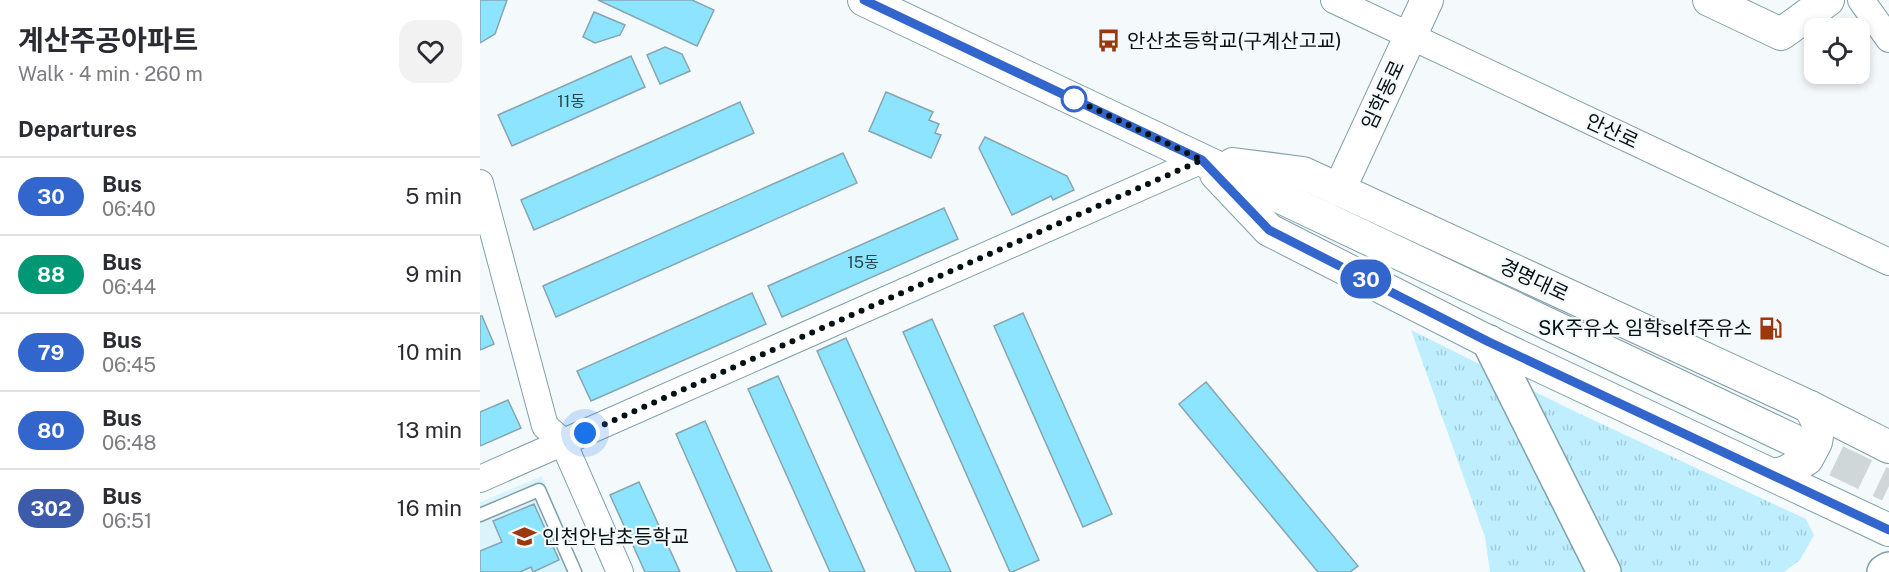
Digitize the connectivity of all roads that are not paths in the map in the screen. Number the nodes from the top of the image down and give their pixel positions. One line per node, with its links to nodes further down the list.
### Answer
1 (864, 0): 9 (street, 경명대로)
2 (1334, 0): 7 (street, 안산로)
3 (1427, 0): 7 (street, 임학동로)
4 (1709, 0): 5 (street)
5 (1828, 0)
6 (1860, 0): 8 (street)
7 (1410, 36): 11 (street, 임학동로); 12 (street, 안산로)
8 (1889, 39)
9 (1202, 160): 11 (street, 경명대로); 13 (street, 경명대로); 15 (street, 경명대로); 16 (street)
10 (480, 183): 16 (street)
11 (1339, 190): 14 (street, 경명대로)
12 (1889, 261)
13 (1489, 342): 18 (street, 경명대로); 25 (main road)
14 (1810, 407): 17 (street, 경명대로); 18 (street)
15 (1793, 440)
16 (563, 442): 19 (street); 24 (street)
17 (1889, 447)
18 (1774, 475): 21 (street, 경명대로)
19 (480, 479)
20 (480, 515): 23 (lane)
21 (1889, 530)
22 (1889, 568): 26 (main road)
23 (575, 572)
24 (620, 572)
25 (1604, 572)
26 (1884, 572)

